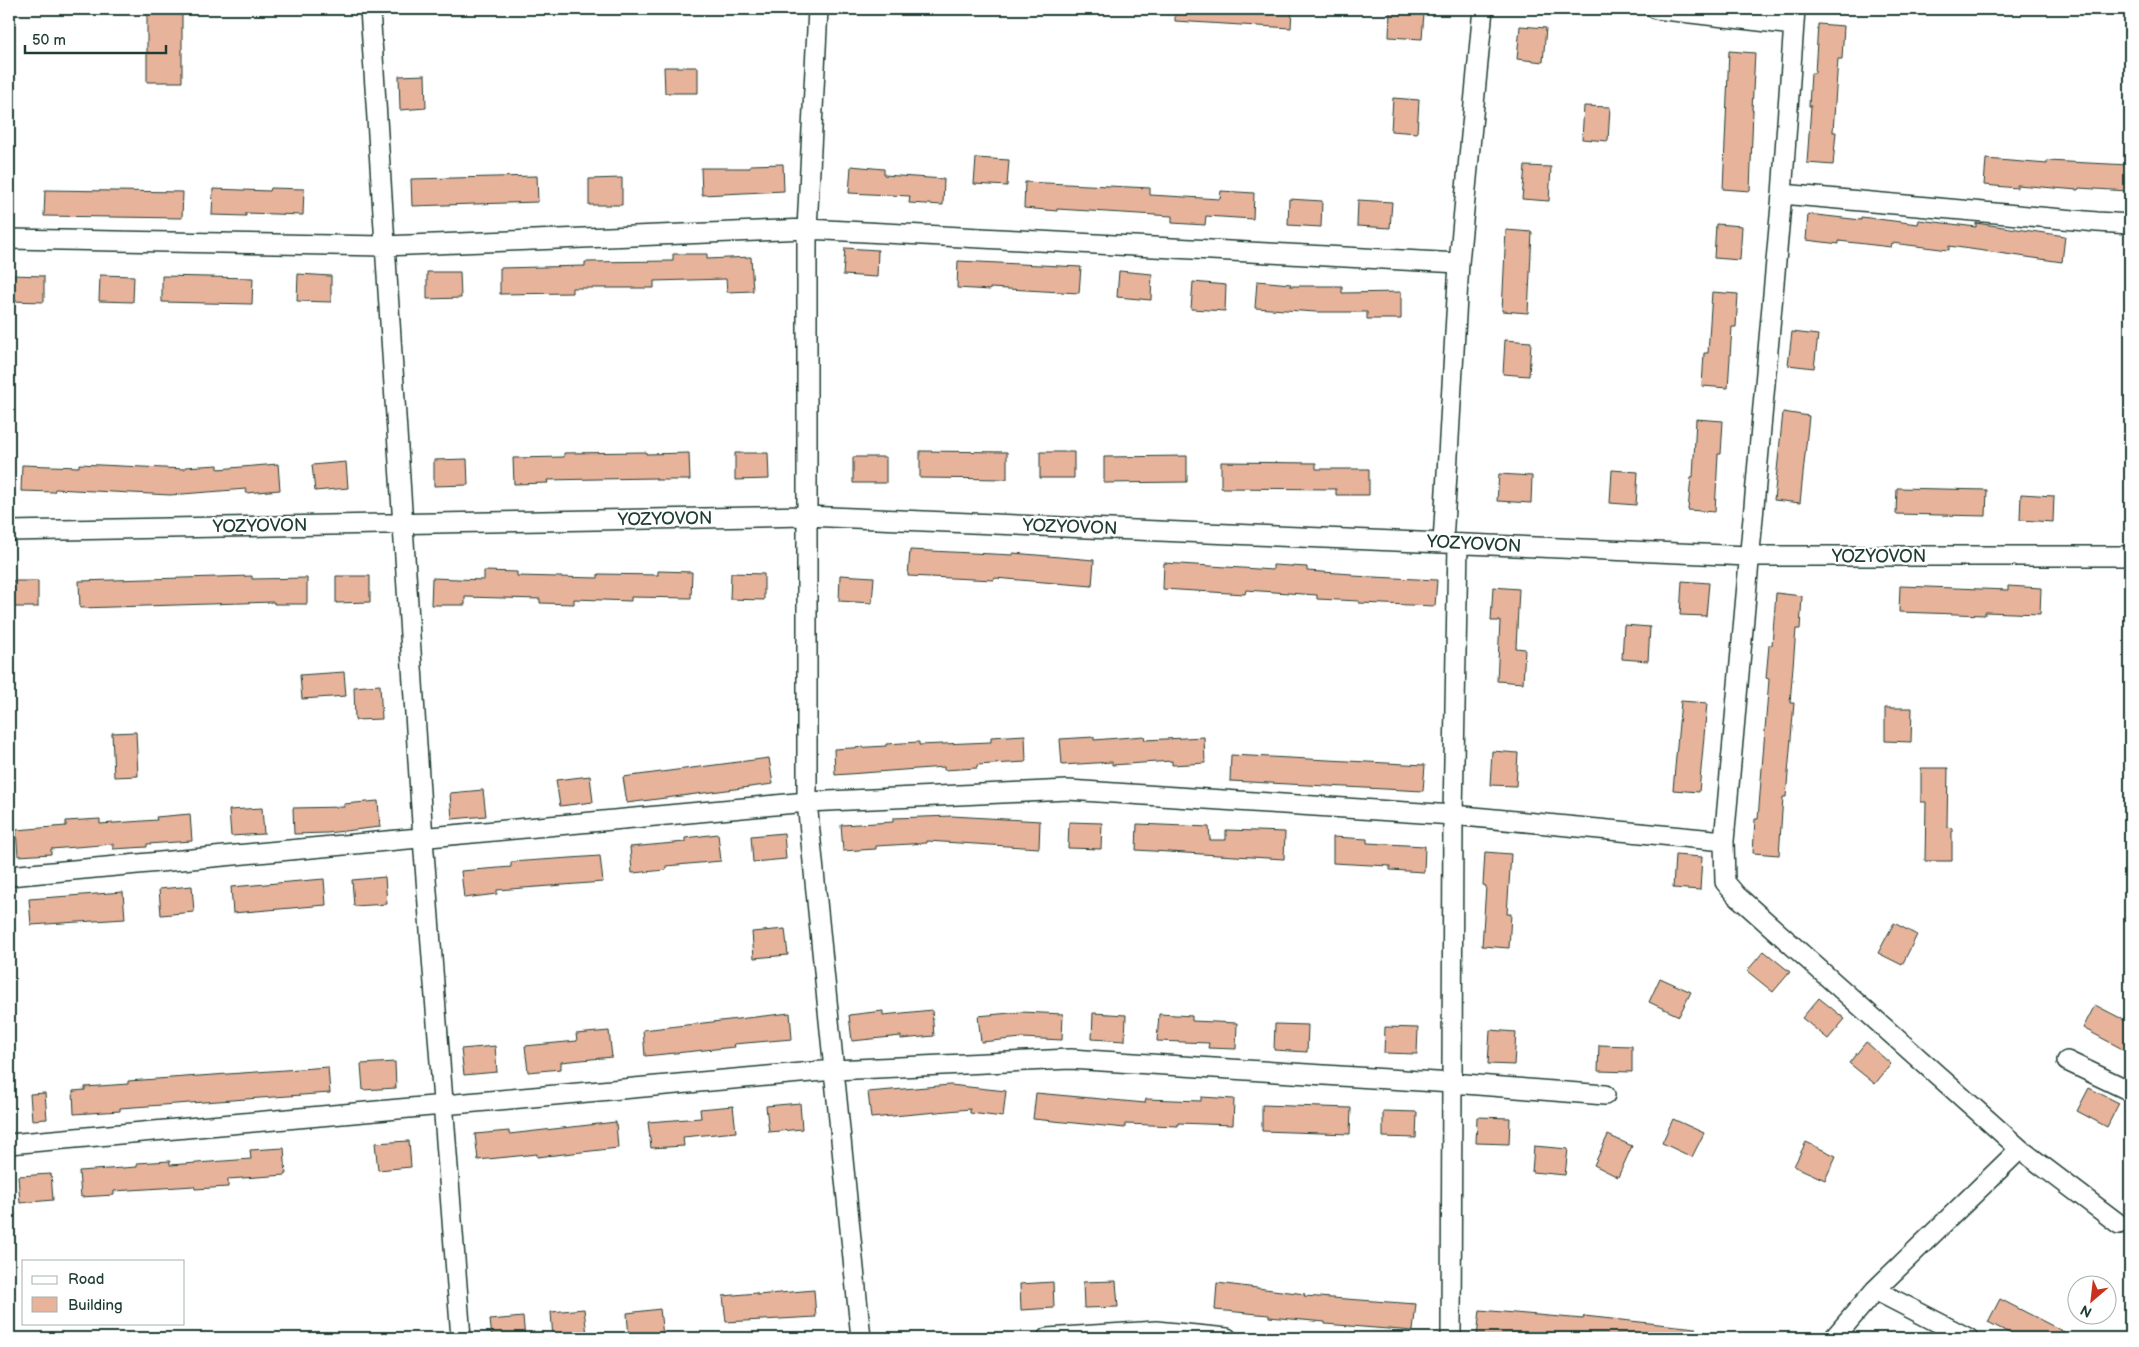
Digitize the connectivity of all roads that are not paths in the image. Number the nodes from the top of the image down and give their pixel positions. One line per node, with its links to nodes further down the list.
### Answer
1 (370, 9): 10 (street)
2 (818, 9): 8 (street)
3 (1483, 9): 11 (street)
4 (1656, 9): 5 (street)
5 (1794, 17): 6 (street)
6 (1782, 194): 7 (street); 16 (street)
7 (2130, 224)
8 (807, 229): 10 (street); 11 (street); 12 (street)
9 (9, 239): 10 (street)
10 (384, 246): 13 (street)
11 (1459, 263): 15 (street)
12 (806, 516): 13 (street, YOZYOVON); 15 (street, YOZYOVON); 18 (street)
13 (402, 524): 14 (street, YOZYOVON); 20 (street)
14 (9, 531)
15 (1450, 543): 16 (street, YOZYOVON); 19 (street)
16 (1749, 556): 17 (street, YOZYOVON); 21 (street)
17 (2130, 556)
18 (807, 802): 19 (street); 20 (street); 24 (street)
19 (1453, 815): 21 (street); 25 (street)
20 (423, 839): 22 (street); 28 (street)
21 (1724, 841): 30 (street)
22 (9, 876)
23 (2067, 1061): 26 (street)
24 (834, 1070): 25 (street); 28 (street); 34 (street)
25 (1452, 1083): 27 (street); 37 (street)
26 (2130, 1091)
27 (1605, 1095)
28 (442, 1105): 29 (street); 33 (street)
29 (9, 1144)
30 (2020, 1149): 31 (street); 32 (street)
31 (2119, 1224)
32 (1875, 1290): 38 (street); 39 (street)
33 (461, 1338)
34 (861, 1338)
35 (1047, 1338): 36 (street)
36 (1227, 1338)
37 (1451, 1338)
38 (1834, 1338)
39 (1968, 1338)

